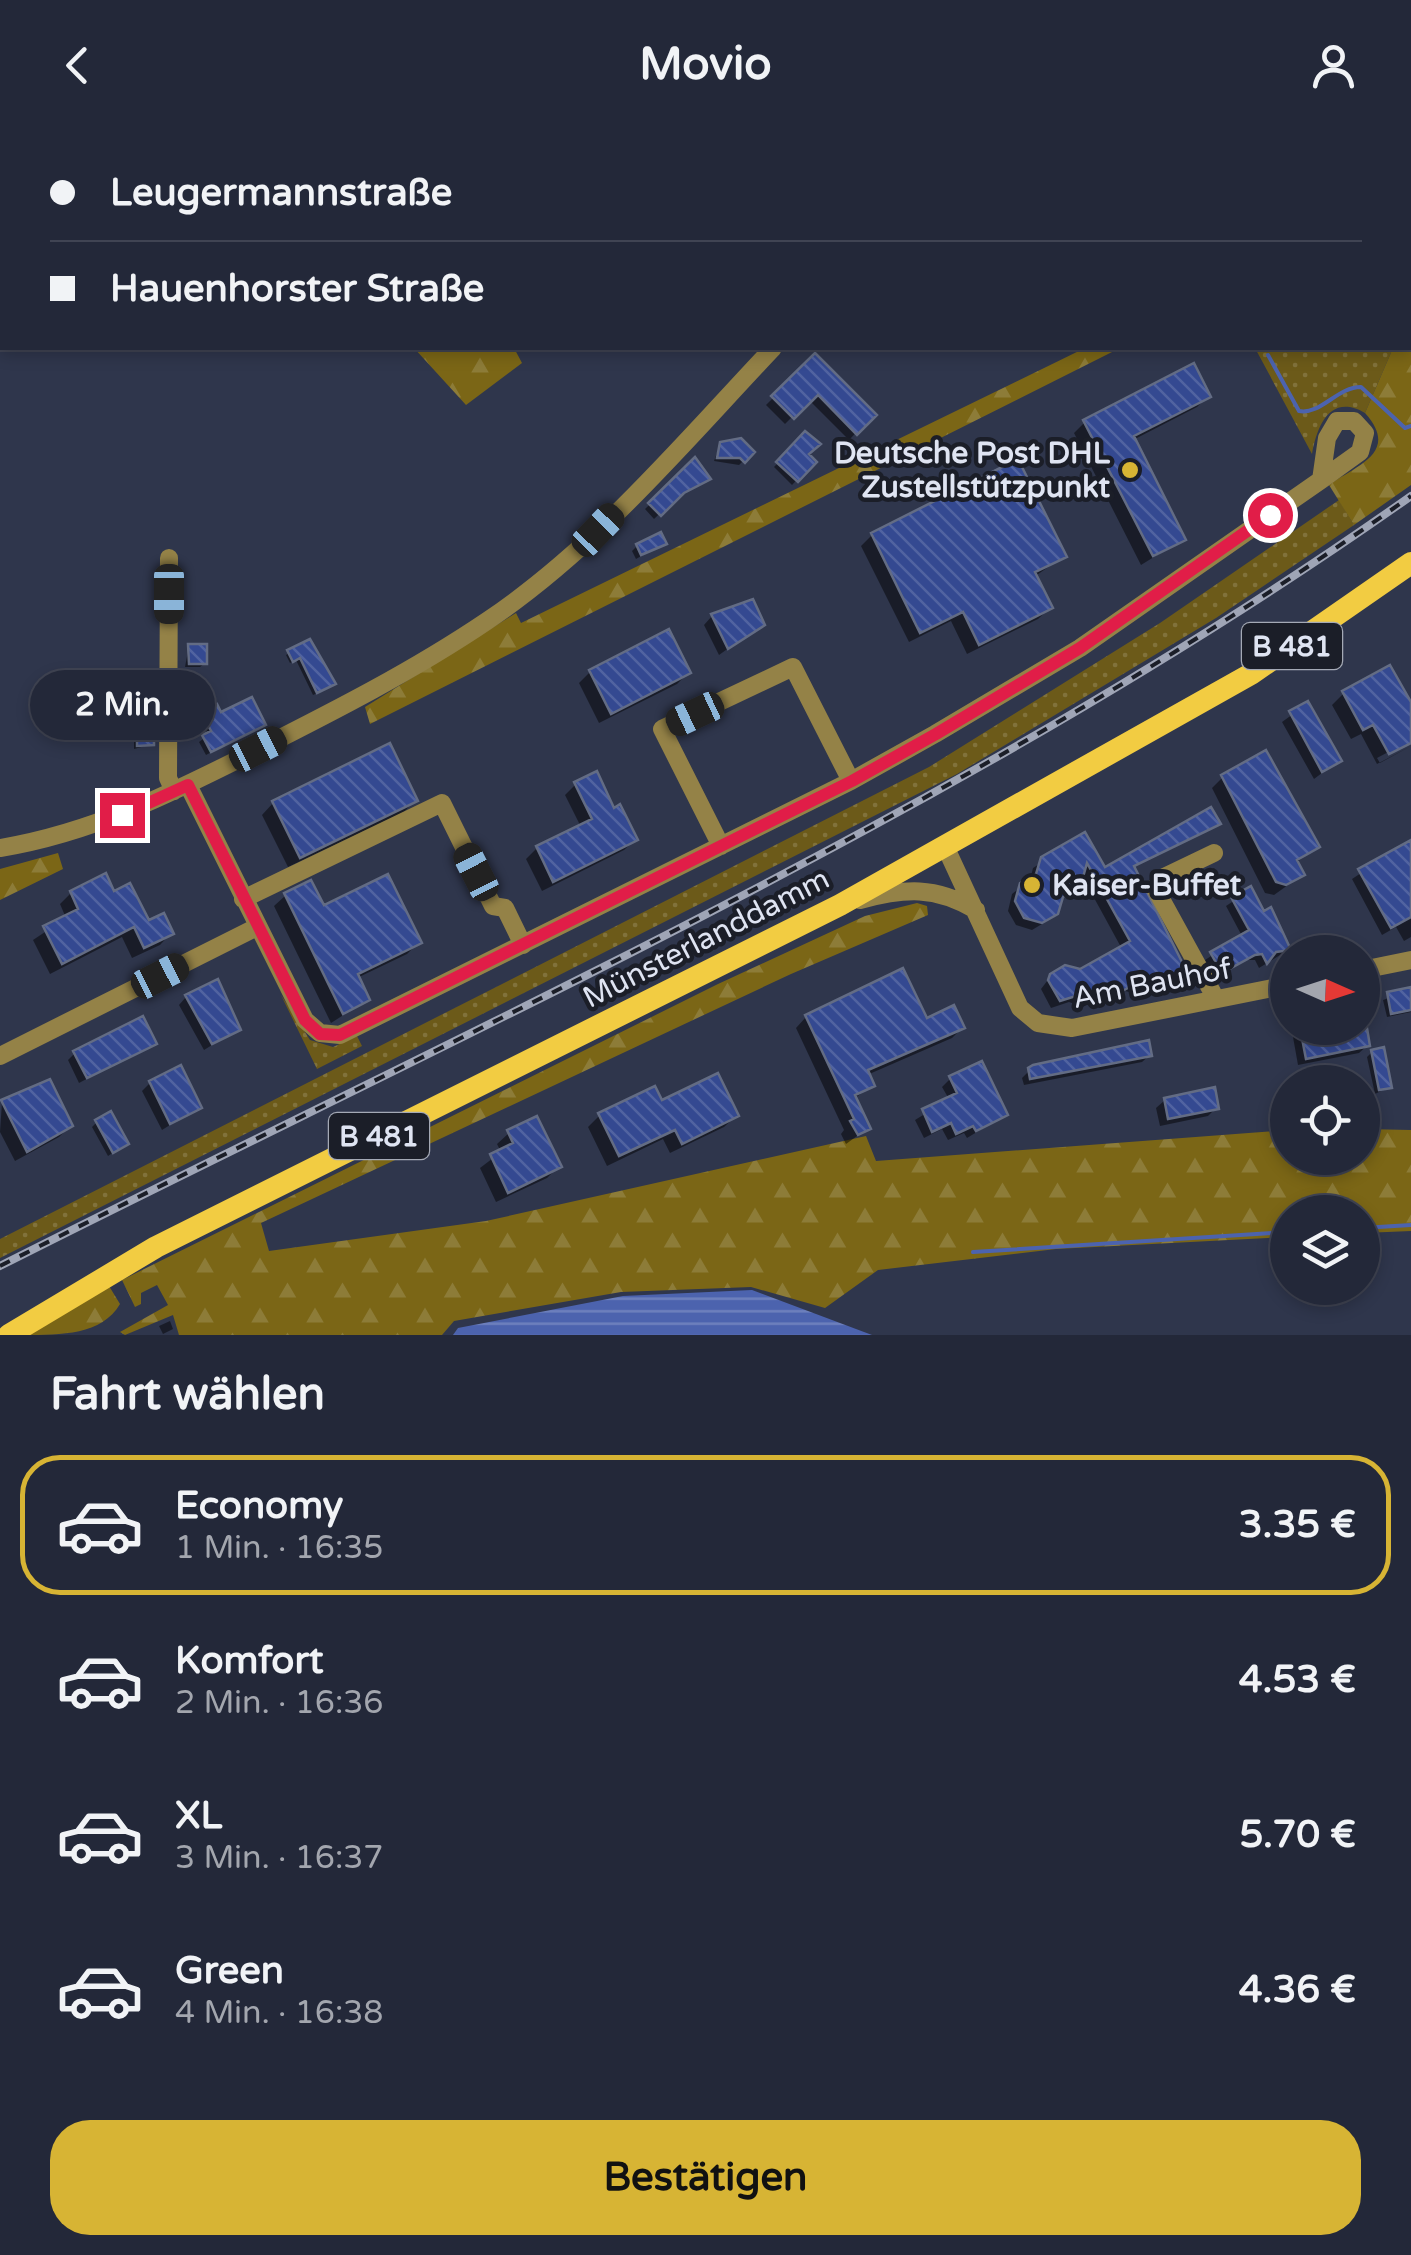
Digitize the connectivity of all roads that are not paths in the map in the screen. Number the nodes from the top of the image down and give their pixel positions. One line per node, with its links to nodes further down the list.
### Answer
1 (771, 350): 6 (street)
2 (1321, 480): 5 (street)
3 (170, 558): 6 (street)
4 (1411, 563): 8 (main road, Münsterlanddamm / B 481)
5 (852, 781): 7 (street); 7 (street)
6 (180, 788): 9 (street); 11 (street)
7 (721, 846): 15 (street)
8 (945, 846): 12 (main road, Münsterlanddamm / B 481); 13 (street, Am Bauhof)
9 (0, 848)
10 (1214, 853): 19 (street)
11 (243, 899): 14 (street); 15 (street)
12 (840, 905): 13 (street); 21 (main road, Münsterlanddamm / B 481)
13 (976, 910): 19 (street, Am Bauhof)
14 (256, 928): 15 (street); 20 (street)
15 (523, 945)
16 (1411, 960): 17 (street)
17 (1380, 966)
18 (1270, 988): 19 (street, Am Bauhof)
19 (1216, 999)
20 (0, 1056)
21 (9, 1335)

